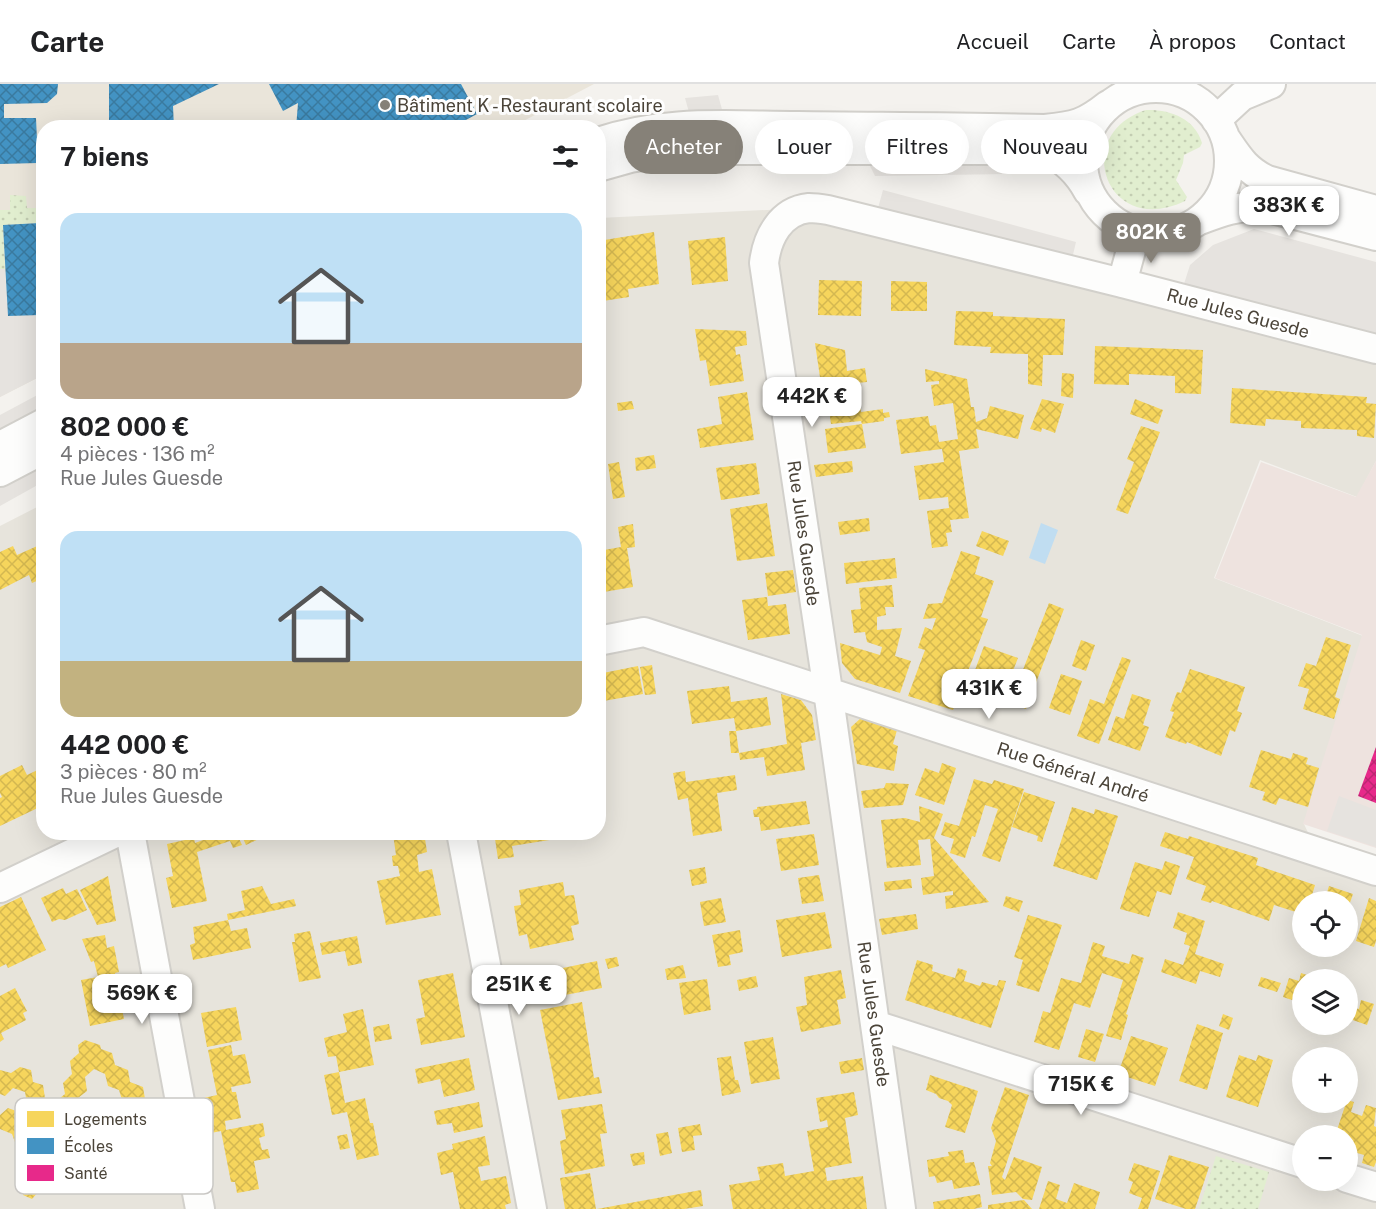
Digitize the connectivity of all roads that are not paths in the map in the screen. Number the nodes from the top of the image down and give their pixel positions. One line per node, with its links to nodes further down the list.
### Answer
1 (1271, 84): 3 (street)
2 (1108, 105): 3 (street); 5 (street); 10 (street)
3 (1221, 129): 11 (street); 12 (street)
4 (624, 133): 6 (street)
5 (853, 135)
6 (606, 139)
7 (853, 141): 10 (street)
8 (624, 160): 9 (street)
9 (606, 165)
10 (1088, 191): 13 (street)
11 (1376, 210)
12 (1200, 220): 13 (street); 14 (street)
13 (1136, 232): 15 (street)
14 (1376, 236)
15 (1122, 283): 16 (street, Rue Jules Guesde); 22 (street, Rue Jules Guesde)
16 (1376, 350)
17 (36, 427): 18 (street)
18 (0, 446)
19 (36, 453): 20 (street)
20 (0, 472)
21 (606, 639): 22 (street, Rue Général André)
22 (828, 691): 26 (street, Rue Général André); 28 (street, Rue Jules Guesde)
23 (100, 840): 27 (street)
24 (131, 840): 29 (street)
25 (463, 840): 35 (street)
26 (1376, 871)
27 (0, 888)
28 (875, 1025): 30 (street); 36 (street, Rue Jules Guesde)
29 (179, 1098)
30 (1292, 1160)
31 (1358, 1181): 32 (street)
32 (1376, 1187)
33 (197, 1194): 34 (street)
34 (200, 1209)
35 (532, 1209)
36 (901, 1209)

